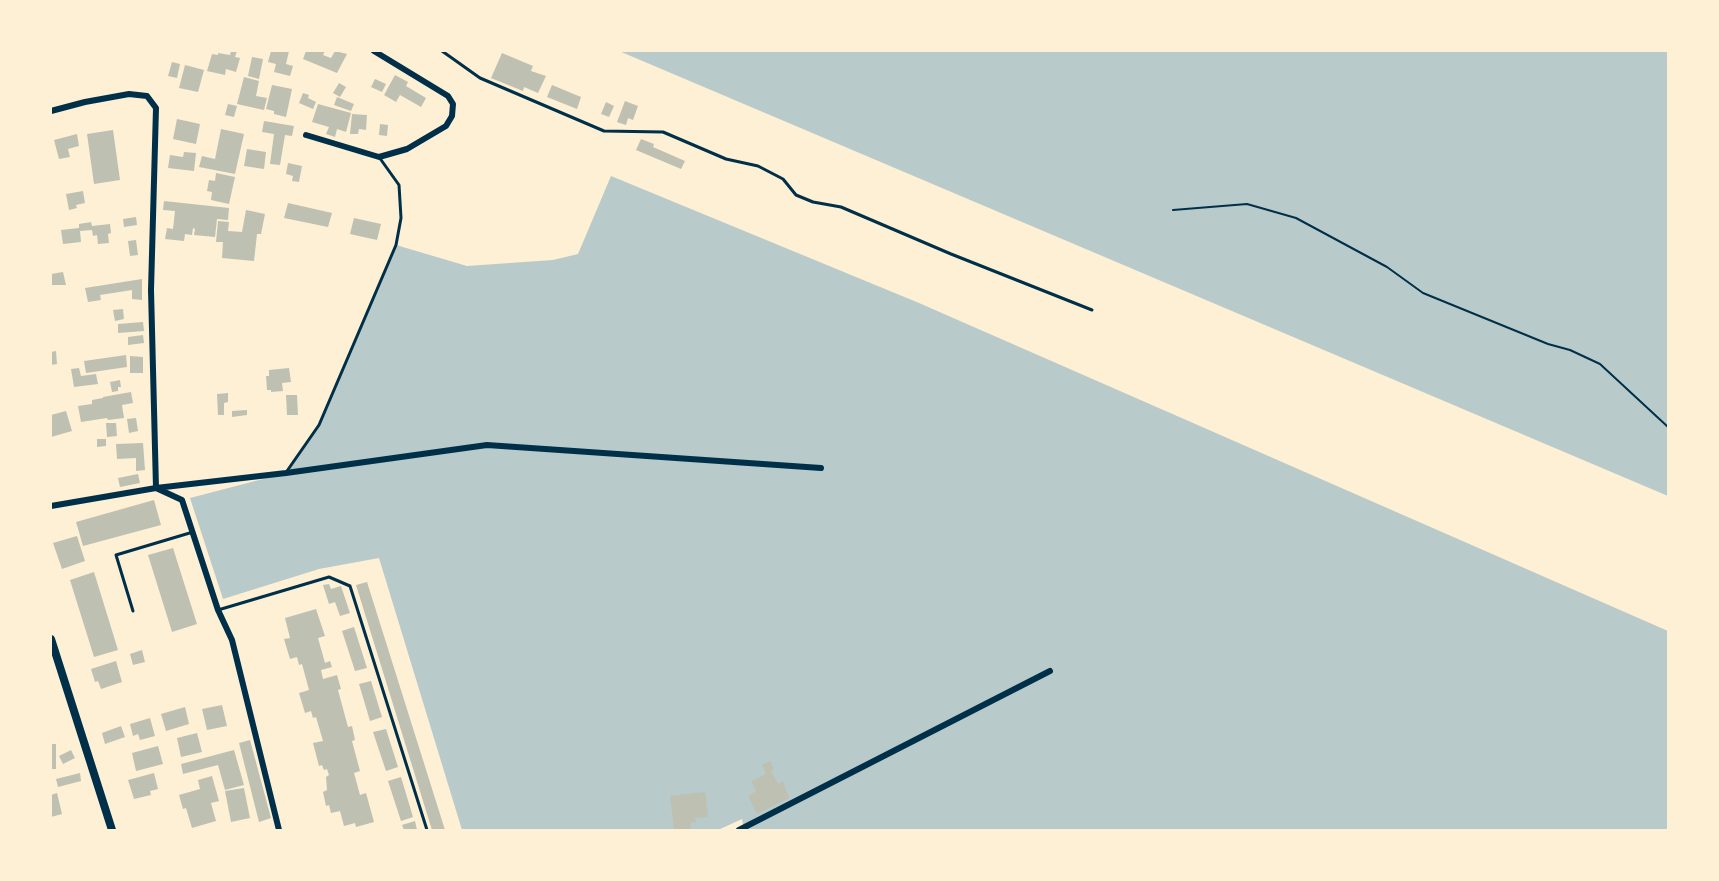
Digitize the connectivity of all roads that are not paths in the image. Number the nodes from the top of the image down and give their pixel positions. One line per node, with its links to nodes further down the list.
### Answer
1 (374, 51): 5 (street)
2 (442, 51): 6 (lane)
3 (51, 111): 9 (street)
4 (306, 135): 5 (street)
5 (379, 157): 8 (lane)
6 (1092, 310)
7 (821, 468): 8 (street)
8 (286, 473): 9 (street)
9 (156, 488): 10 (street); 11 (street)
10 (51, 506)
11 (192, 532): 12 (street); 13 (lane)
12 (218, 610): 17 (street); 18 (lane)
13 (133, 611)
14 (51, 639): 16 (street)
15 (1050, 671): 19 (street)
16 (112, 830)
17 (279, 830)
18 (427, 830)
19 (739, 830)

